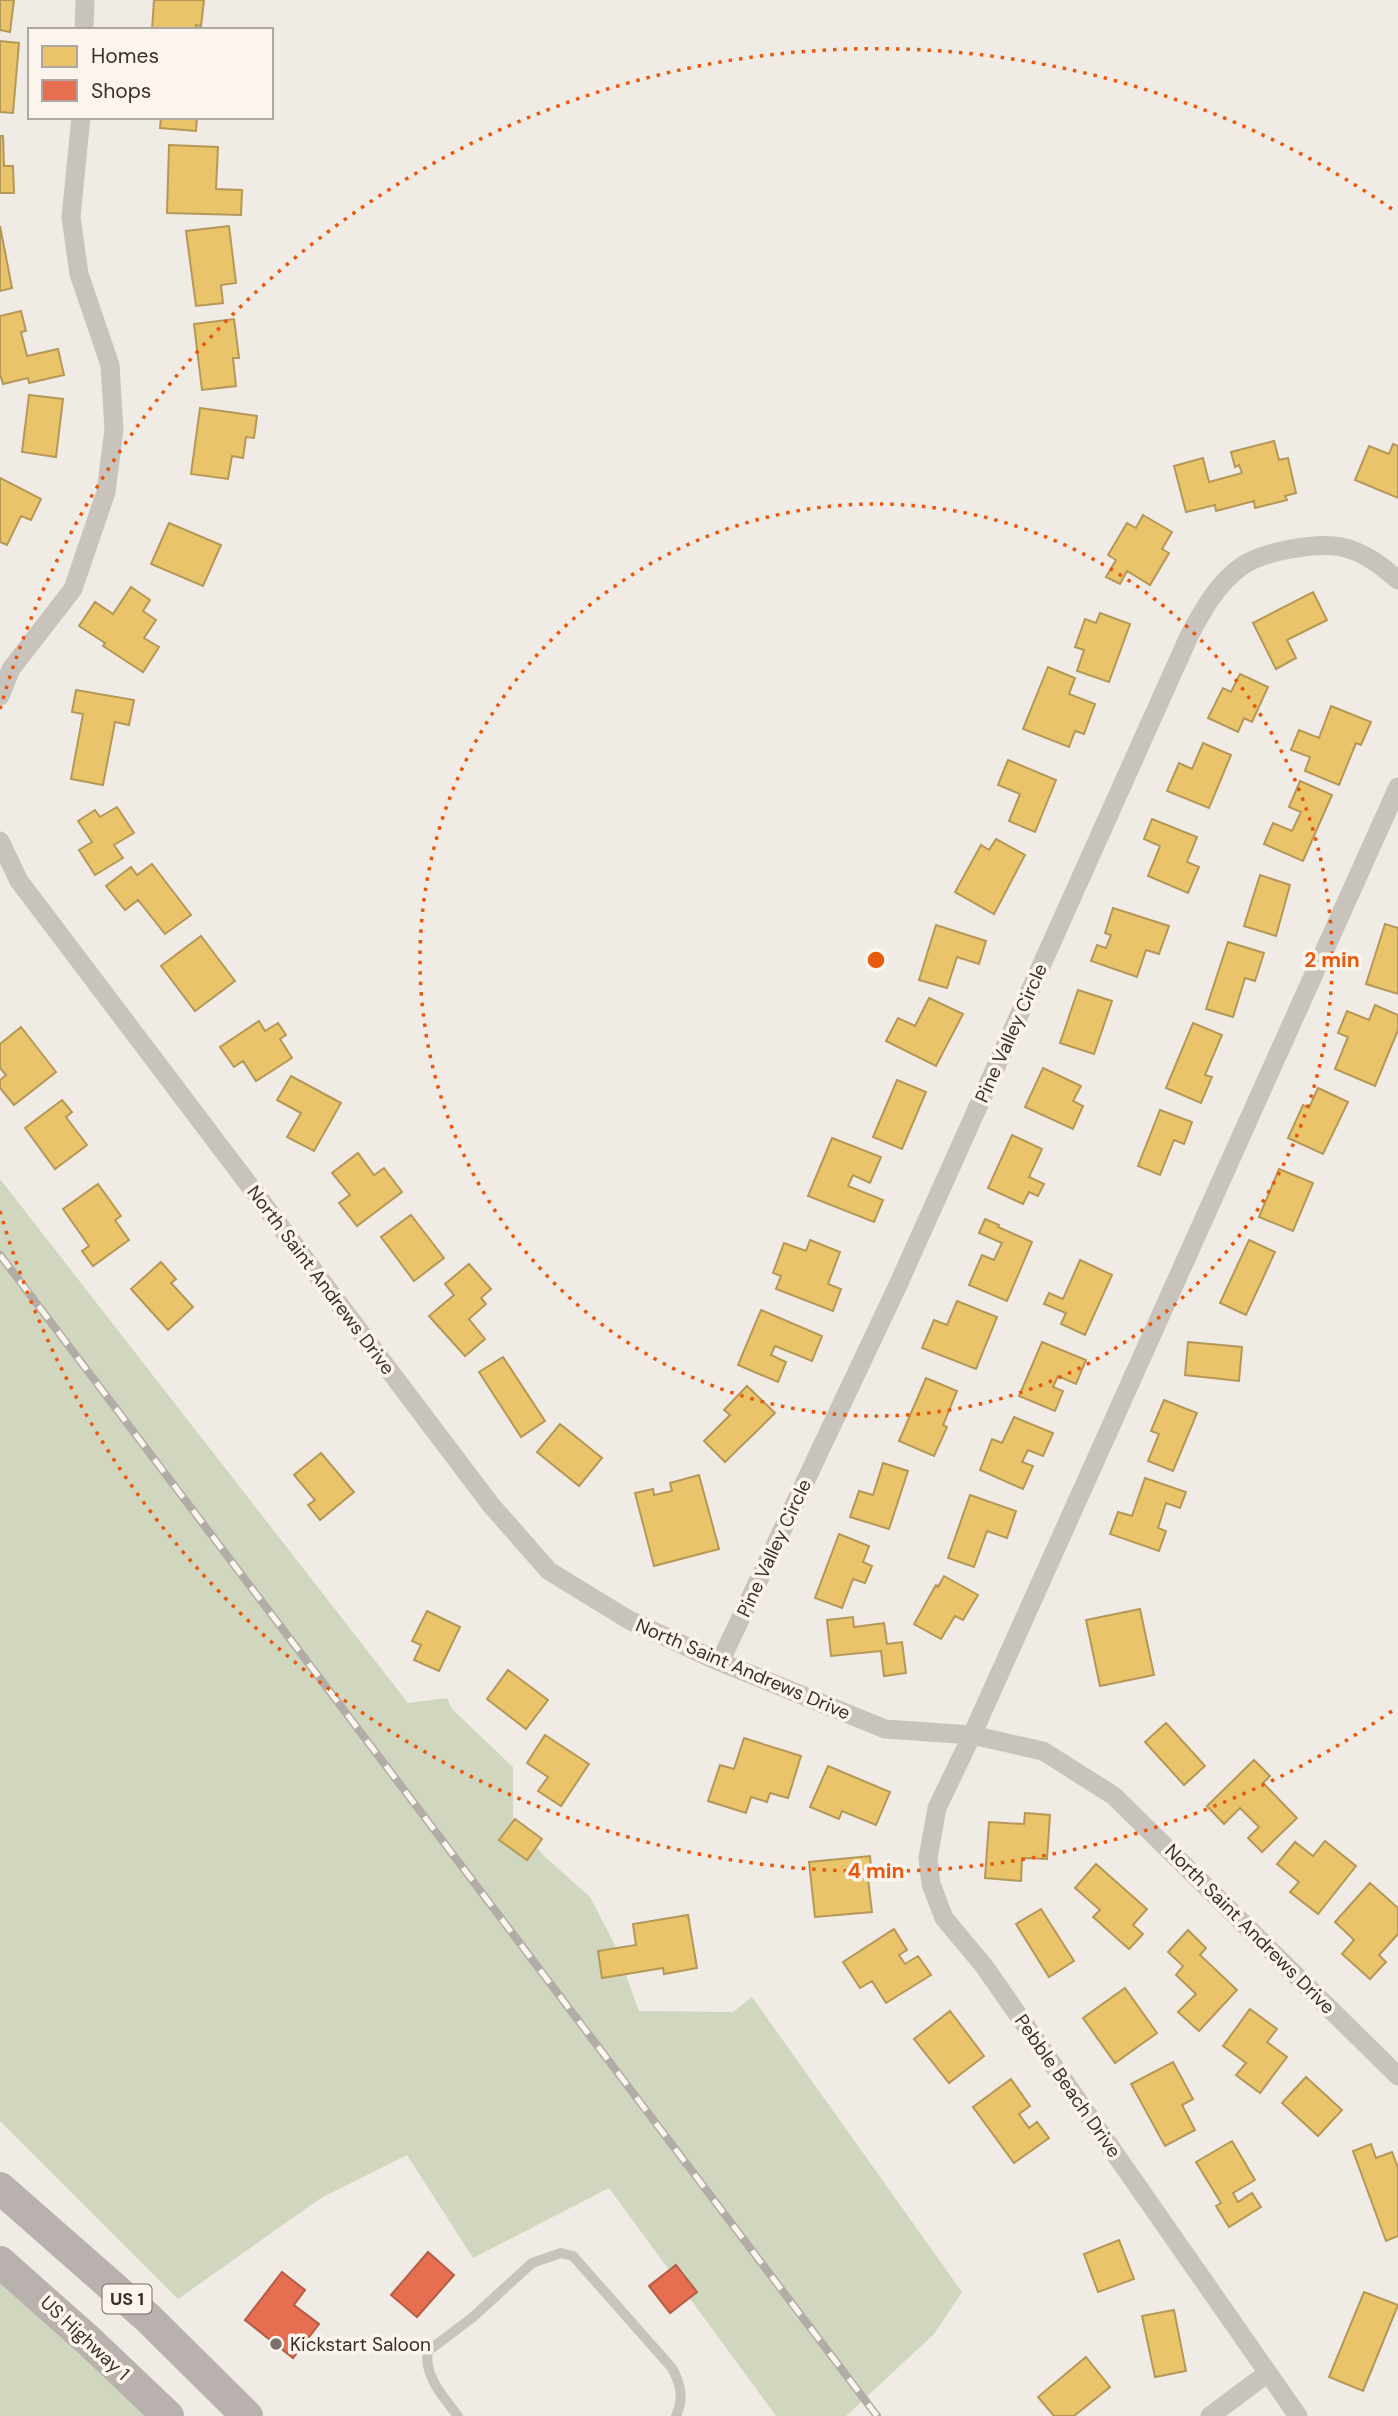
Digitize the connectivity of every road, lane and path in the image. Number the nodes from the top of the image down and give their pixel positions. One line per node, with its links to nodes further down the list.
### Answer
1 (85, 0): 2 (street)
2 (84, 28)
3 (81, 119): 5 (street)
4 (1398, 580): 8 (street, Pine Valley Circle)
5 (0, 696)
6 (1398, 788): 9 (street)
7 (0, 841): 8 (street, North Saint Andrews Drive)
8 (720, 1662): 9 (street, North Saint Andrews Drive)
9 (972, 1735): 10 (street, North Saint Andrews Drive); 13 (street, Pebble Beach Drive)
10 (1398, 2076)
11 (0, 2188): 15 (main road, US 1)
12 (0, 2262): 14 (main road, US Highway 1)
13 (1268, 2373): 18 (street); 19 (street, Pebble Beach Drive)
14 (168, 2416)
15 (247, 2416)
16 (458, 2416): 17 (lane)
17 (676, 2416)
18 (1210, 2416)
19 (1298, 2416)

